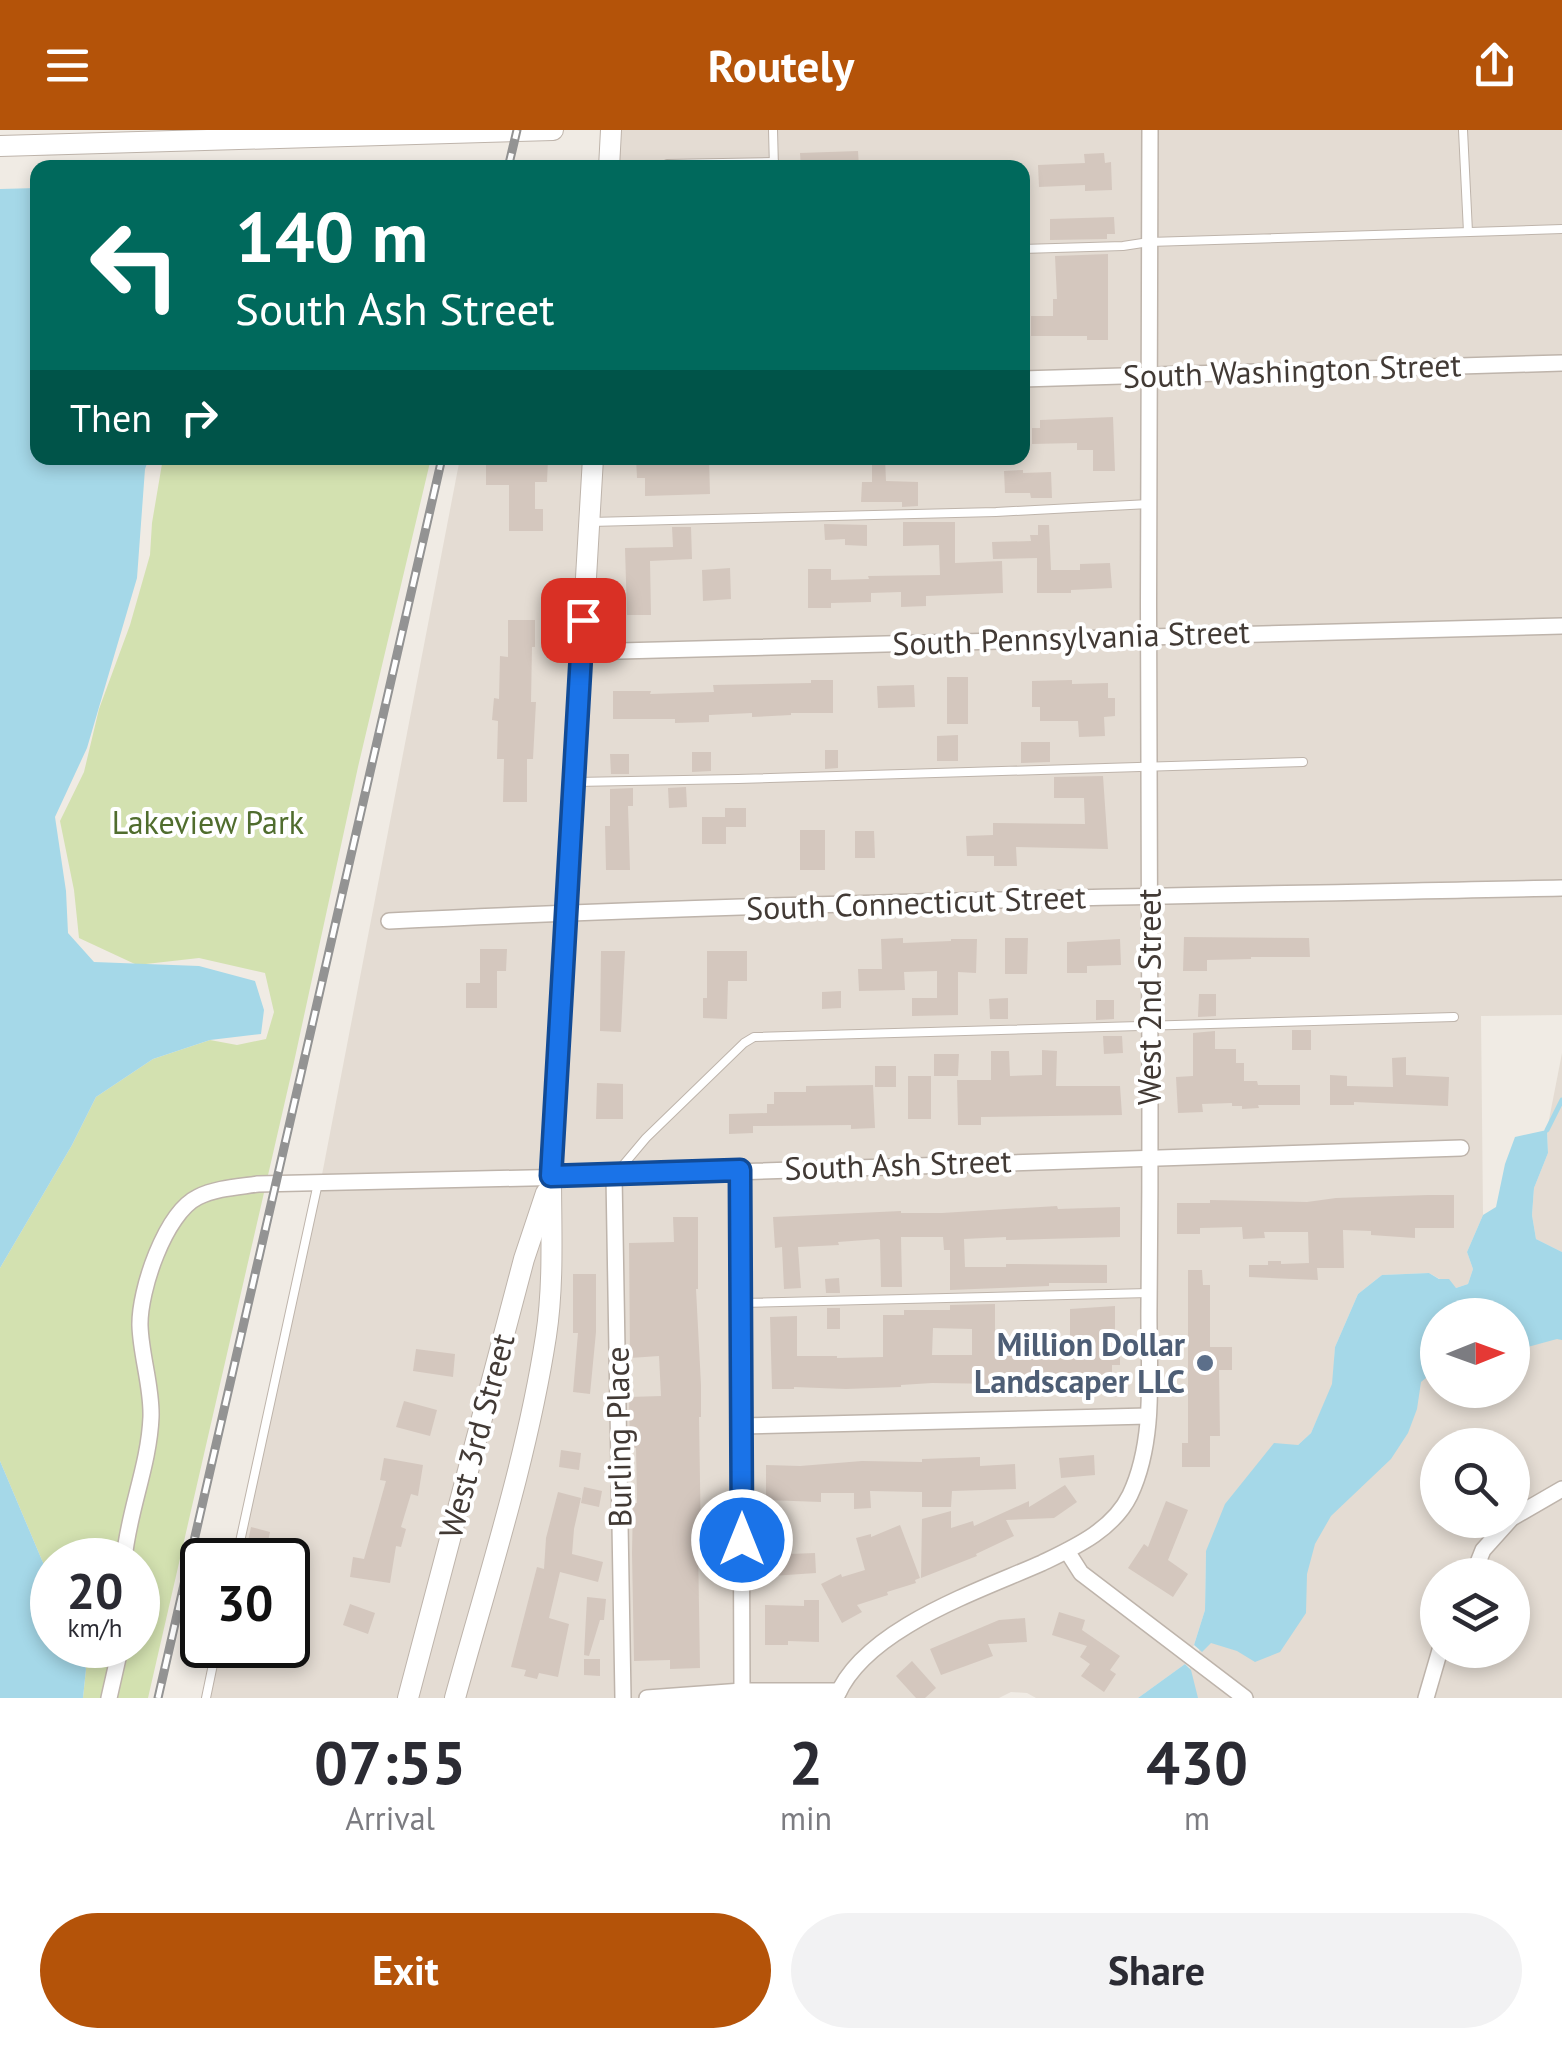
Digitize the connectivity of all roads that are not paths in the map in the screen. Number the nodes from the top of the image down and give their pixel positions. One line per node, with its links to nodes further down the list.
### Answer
1 (553, 130): 6 (street)
2 (611, 130): 7 (street)
3 (774, 130): 8 (lane)
4 (1150, 130): 11 (street, West 2nd Street)
5 (1463, 130): 10 (lane)
6 (1, 146)
7 (609, 160)
8 (774, 160)
9 (1562, 229): 10 (lane)
10 (1468, 232): 11 (lane)
11 (1149, 242): 12 (lane); 14 (street, West 2nd Street)
12 (1030, 249)
13 (1562, 363): 14 (street, South Washington Street)
14 (1148, 375): 15 (street, South Washington Street); 17 (street, West 2nd Street)
15 (1030, 379)
16 (593, 465): 18 (street, West 3rd Street)
17 (1150, 504): 18 (lane); 20 (street, West 2nd Street)
18 (590, 522): 21 (street, West 3rd Street)
19 (1562, 626): 20 (street, South Pennsylvania Street)
20 (1150, 636): 21 (street, South Pennsylvania Street); 23 (street, West 2nd Street)
21 (581, 652): 24 (street, West 3rd Street)
22 (1303, 762): 23 (lane)
23 (1150, 766): 24 (lane); 26 (street, West 2nd Street)
24 (574, 782): 27 (street, West 3rd Street)
25 (1562, 888): 26 (street, South Connecticut Street)
26 (1150, 896): 27 (street, South Connecticut Street); 30 (street, West 2nd Street)
27 (566, 913): 28 (street, South Connecticut Street); 34 (street, West 3rd Street)
28 (390, 921)
29 (1454, 1017): 30 (lane)
30 (1150, 1026): 32 (street, West 2nd Street); 35 (lane)
31 (1461, 1148): 32 (street, South Ash Street)
32 (1150, 1157): 33 (street, South Ash Street); 37 (street, West 2nd Street)
33 (740, 1170): 35 (street, South Ash Street); 38 (street)
34 (551, 1176): 35 (street, South Ash Street); 36 (street, South Ash Street); 55 (street, West 3rd Street); 56 (street, West 3rd Street)
35 (614, 1176): 57 (street, Burling Place)
36 (318, 1183): 43 (street, South Ash Street); 44 (lane)
37 (1149, 1293): 38 (lane); 39 (street, West 2nd Street)
38 (740, 1303): 40 (street)
39 (1148, 1416): 40 (street); 46 (street, West 2nd Street)
40 (741, 1426): 51 (street)
41 (1562, 1488): 42 (street)
42 (1530, 1508)
43 (126, 1538)
44 (241, 1538)
45 (1494, 1538): 47 (street)
46 (1067, 1551): 52 (street, West 2nd Street); 59 (street)
47 (1480, 1558)
48 (116, 1668): 53 (street)
49 (212, 1668): 54 (lane)
50 (1435, 1668): 60 (street)
51 (742, 1691): 52 (street); 58 (street)
52 (838, 1694)
53 (109, 1698)
54 (206, 1698)
55 (408, 1698)
56 (455, 1698)
57 (624, 1698)
58 (647, 1698)
59 (1245, 1698)
60 (1426, 1698)

